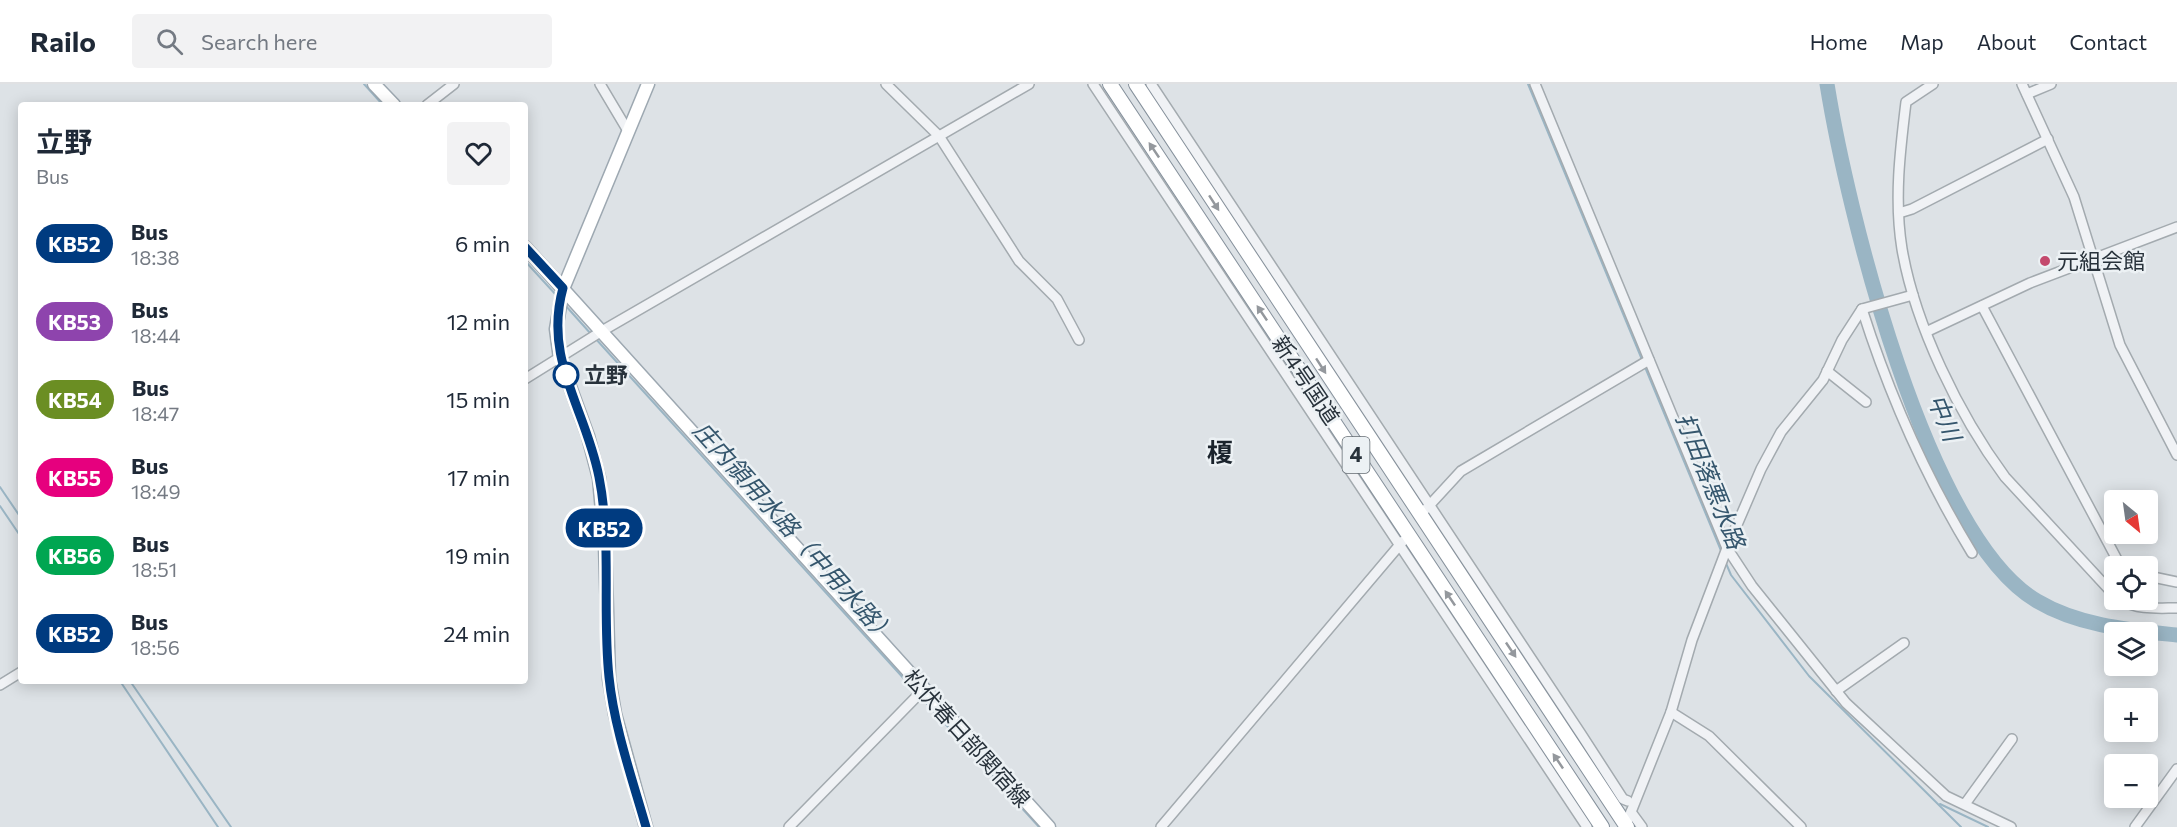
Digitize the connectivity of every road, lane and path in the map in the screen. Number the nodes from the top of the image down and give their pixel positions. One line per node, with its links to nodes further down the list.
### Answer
1 (374, 84): 16 (main road)
2 (454, 84): 17 (street)
3 (600, 84): 18 (street)
4 (648, 84): 18 (main road)
5 (886, 84): 19 (street)
6 (1029, 84): 19 (street)
7 (1093, 84): 39 (street)
8 (1110, 84): 39 (highway, 新4号国道 / 4, one-way to 8)
9 (1136, 84): 38 (highway, 新4号国道 / 4, one-way to 38)
10 (1151, 84): 38 (street)
11 (1535, 84): 33 (street)
12 (1933, 84): 21 (street)
13 (2022, 84): 15 (street)
14 (2050, 84): 15 (street)
15 (2027, 94): 20 (street)
16 (391, 102)
17 (431, 102)
18 (628, 131): 25 (main road)
19 (939, 136): 29 (street); 31 (street)
20 (2048, 139): 21 (street); 24 (street)
21 (1899, 213): 26 (street)
22 (2177, 227): 24 (street)
23 (528, 250): 25 (main road, 松伏春日部関宿線)
24 (2094, 257): 27 (street); 37 (street)
25 (563, 288): 29 (main road, 松伏春日部関宿線); 32 (main road)
26 (1913, 295): 28 (street); 30 (street)
27 (1982, 306): 30 (street); 42 (street)
28 (1862, 309): 34 (street); 41 (street)
29 (602, 331): 32 (street); 51 (main road, 松伏春日部関宿線)
30 (1928, 331): 45 (street)
31 (1079, 340)
32 (561, 359): 35 (street); 62 (main road)
33 (1649, 360): 38 (street); 40 (street)
34 (1827, 371): 36 (street); 40 (street)
35 (528, 377)
36 (1866, 402)
37 (2177, 455)
38 (1425, 510): 55 (highway, 新4号国道 / 4)
39 (1404, 539): 57 (highway, 新4号国道 / 4); 65 (street)
40 (1727, 548): 52 (street); 53 (street)
41 (1972, 552)
42 (2115, 556)
43 (2158, 578): 44 (street)
44 (2177, 582)
45 (2104, 584)
46 (2158, 608): 47 (street)
47 (2177, 608)
48 (1904, 643): 52 (street)
49 (18, 674): 50 (street)
50 (0, 685)
51 (923, 690): 63 (street); 64 (main road, 松伏春日部関宿線)
52 (1836, 691): 59 (street)
53 (1671, 712): 60 (street); 69 (street)
54 (2012, 739): 59 (street)
55 (1592, 763): 58 (street); 61 (highway, 新4号国道 / 4)
56 (2177, 769): 71 (street)
57 (1578, 801): 66 (street); 67 (highway, 新4号国道 / 4)
58 (1628, 801)
59 (1965, 804): 70 (street)
60 (1631, 812): 61 (street); 68 (street)
61 (1626, 826)
62 (646, 827)
63 (789, 827)
64 (1049, 827)
65 (1161, 827)
66 (1587, 827)
67 (1602, 827)
68 (1642, 827)
69 (1801, 827)
70 (2011, 827)
71 (2135, 827)

